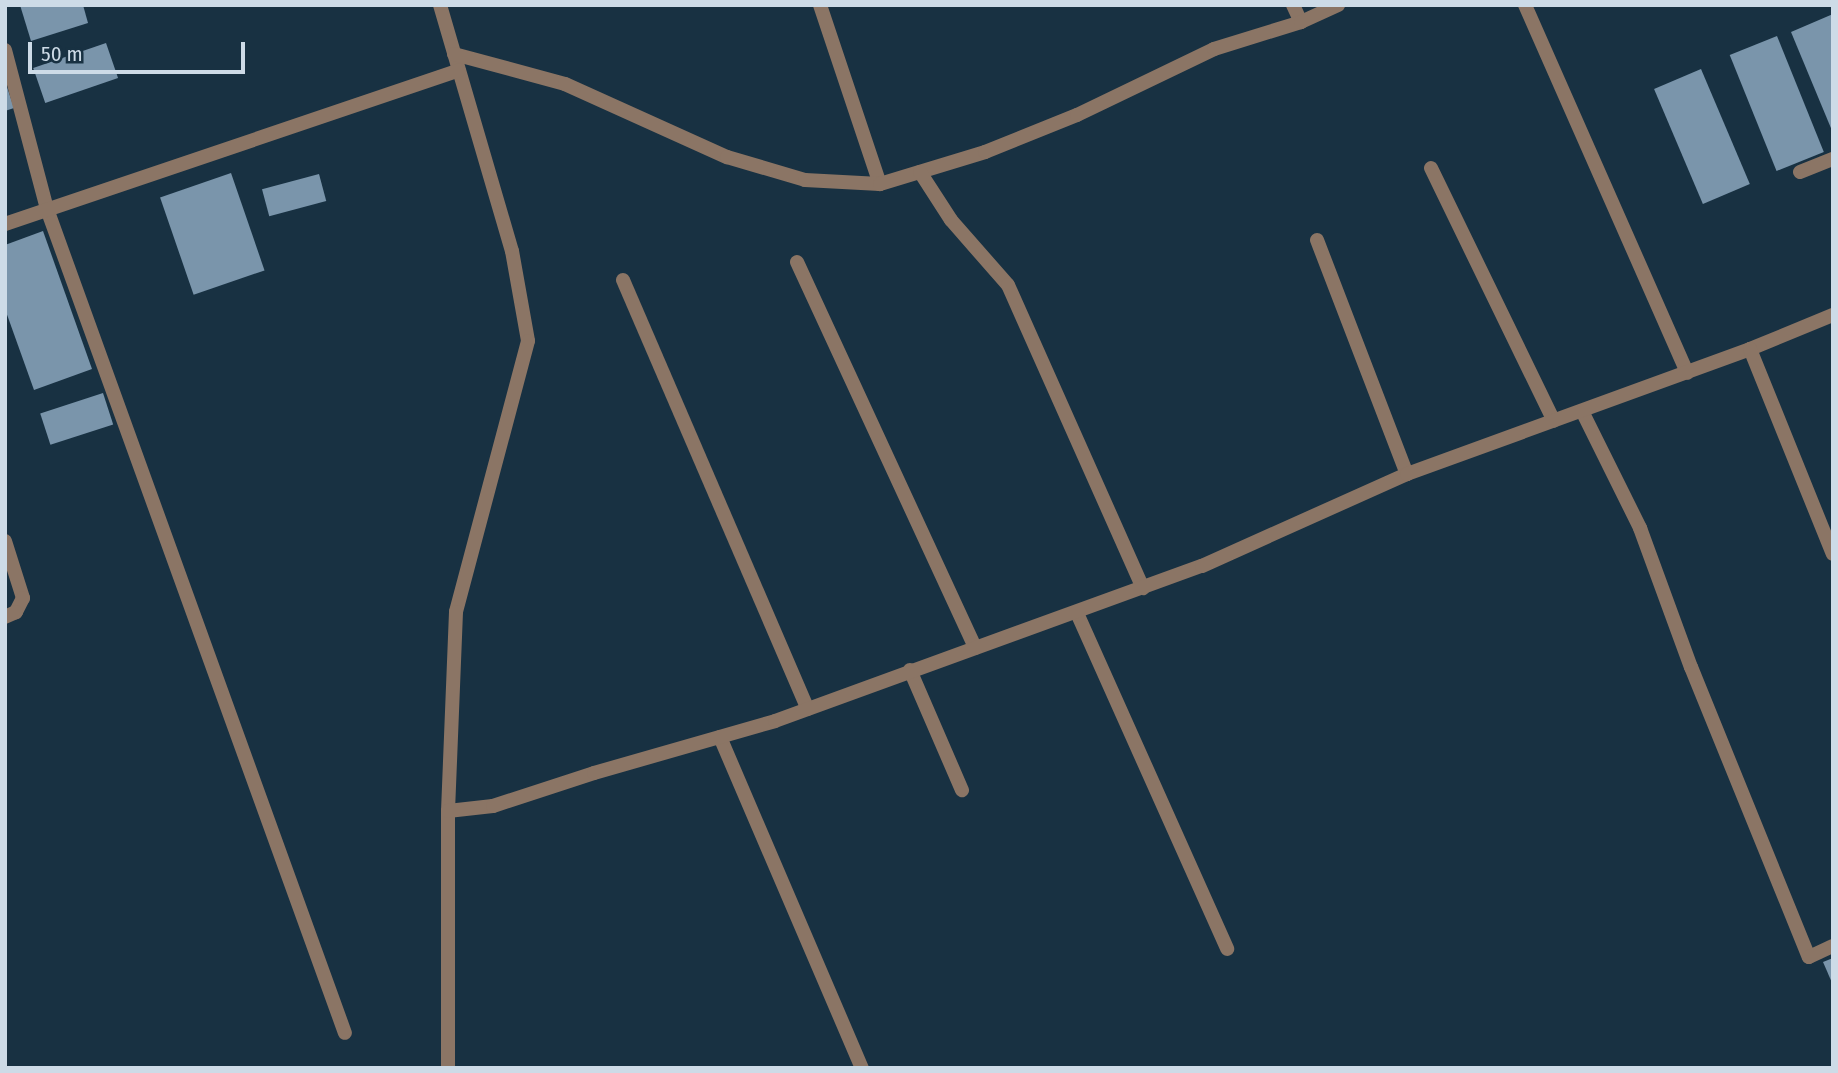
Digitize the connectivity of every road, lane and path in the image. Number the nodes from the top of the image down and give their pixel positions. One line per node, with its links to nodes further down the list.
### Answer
1 (440, 5): 8 (street)
2 (820, 5): 14 (street)
3 (1293, 5): 6 (street)
4 (1338, 5): 6 (street)
5 (1525, 5): 22 (street)
6 (1301, 22): 12 (street)
7 (5, 50): 15 (street)
8 (454, 54): 9 (street); 14 (street)
9 (459, 70): 15 (street); 36 (street)
10 (1833, 159): 13 (street)
11 (1431, 168): 24 (street)
12 (920, 172): 14 (street); 28 (street)
13 (1800, 172)
14 (880, 184)
15 (47, 209): 16 (street); 39 (street)
16 (5, 224)
17 (1317, 240): 25 (street)
18 (797, 262): 31 (street)
19 (623, 279): 33 (street)
20 (1833, 315): 21 (street)
21 (1750, 349): 22 (street); 27 (street)
22 (1687, 373): 23 (street)
23 (1582, 411): 24 (street); 37 (street)
24 (1554, 421): 25 (street)
25 (1407, 474): 28 (street)
26 (5, 541): 30 (street)
27 (1833, 554)
28 (1143, 588): 29 (street)
29 (1077, 613): 31 (street); 38 (street)
30 (5, 617)
31 (975, 648): 32 (street)
32 (910, 670): 33 (street); 35 (street)
33 (808, 709): 34 (street)
34 (720, 737): 36 (street); 41 (street)
35 (962, 790)
36 (447, 811): 40 (street)
37 (1833, 946)
38 (1227, 948)
39 (345, 1033)
40 (448, 1068)
41 (862, 1068)

